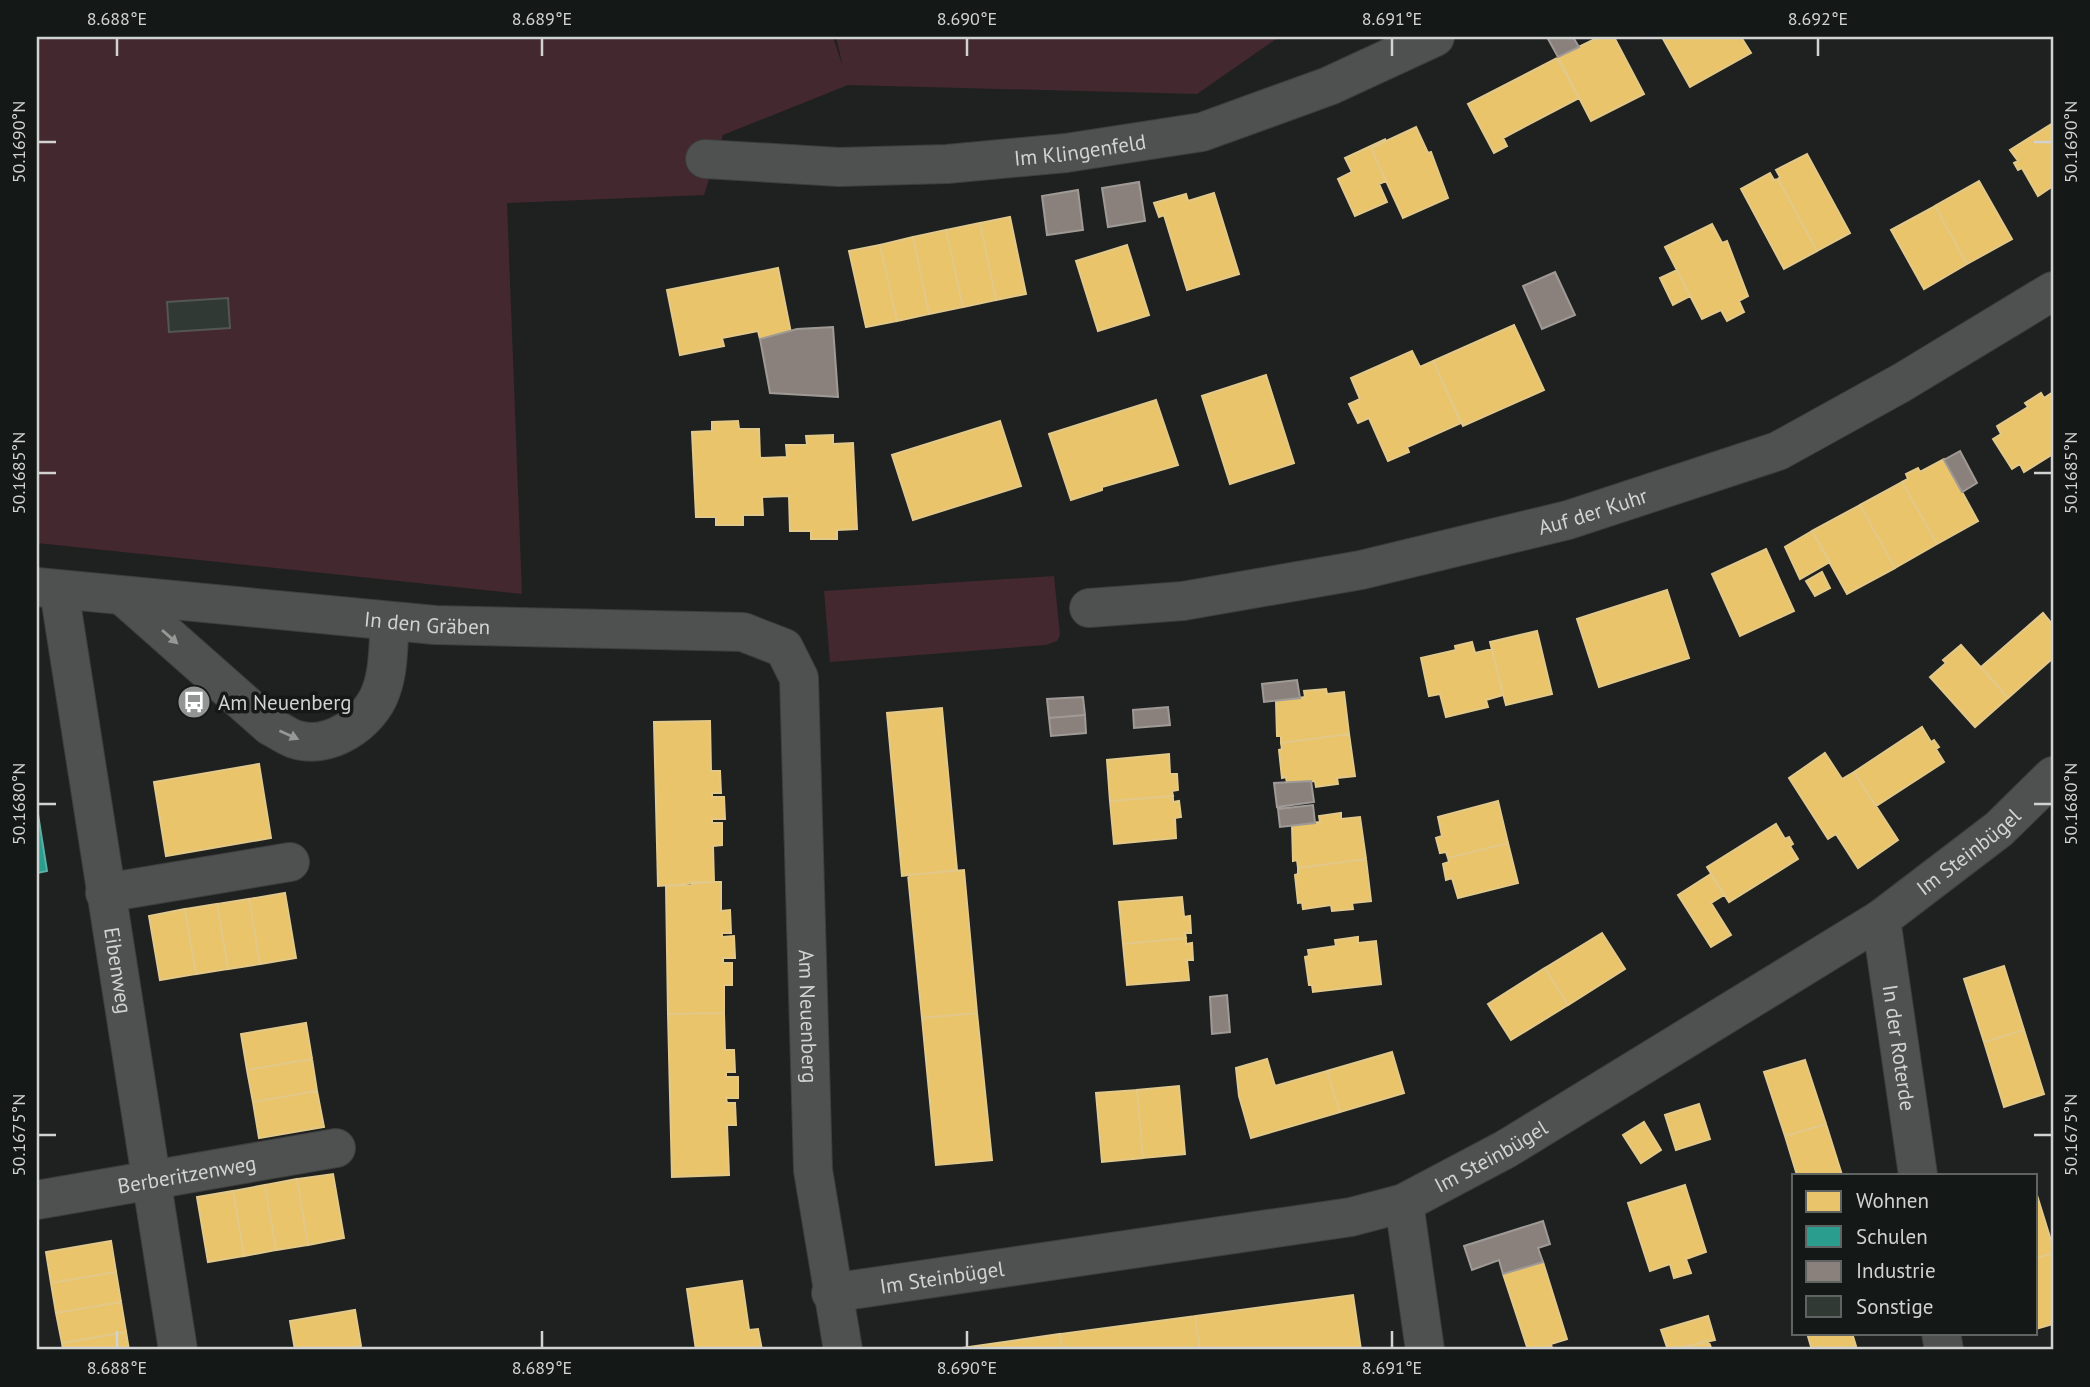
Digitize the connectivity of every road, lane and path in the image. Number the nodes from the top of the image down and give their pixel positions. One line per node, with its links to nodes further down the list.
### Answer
1 (1435, 37): 2 (street, Im Klingenfeld)
2 (705, 159)
3 (2053, 291): 6 (street, Auf der Kuhr)
4 (48, 588): 5 (street, In den Gräben); 11 (street, Eibenweg)
5 (124, 596): 7 (street, In den Gräben); 7 (street, one-way to 7)
6 (1089, 608)
7 (390, 621): 8 (street, In den Gräben)
8 (799, 678): 18 (street, Am Neuenberg)
9 (2053, 776): 12 (street, Im Steinbügel)
10 (290, 862): 11 (street)
11 (105, 893): 15 (street, Eibenweg)
12 (1881, 919): 14 (street, In der Roterde); 17 (street, Im Steinbügel)
13 (336, 1148): 15 (street, Berberitzenweg)
14 (1918, 1174)
15 (154, 1181): 16 (street, Berberitzenweg); 19 (street, Eibenweg)
16 (37, 1200)
17 (1404, 1203): 18 (street, Im Steinbügel); 21 (street)
18 (831, 1293): 20 (street, Am Neuenberg)
19 (178, 1350)
20 (843, 1350)
21 (1425, 1350)

